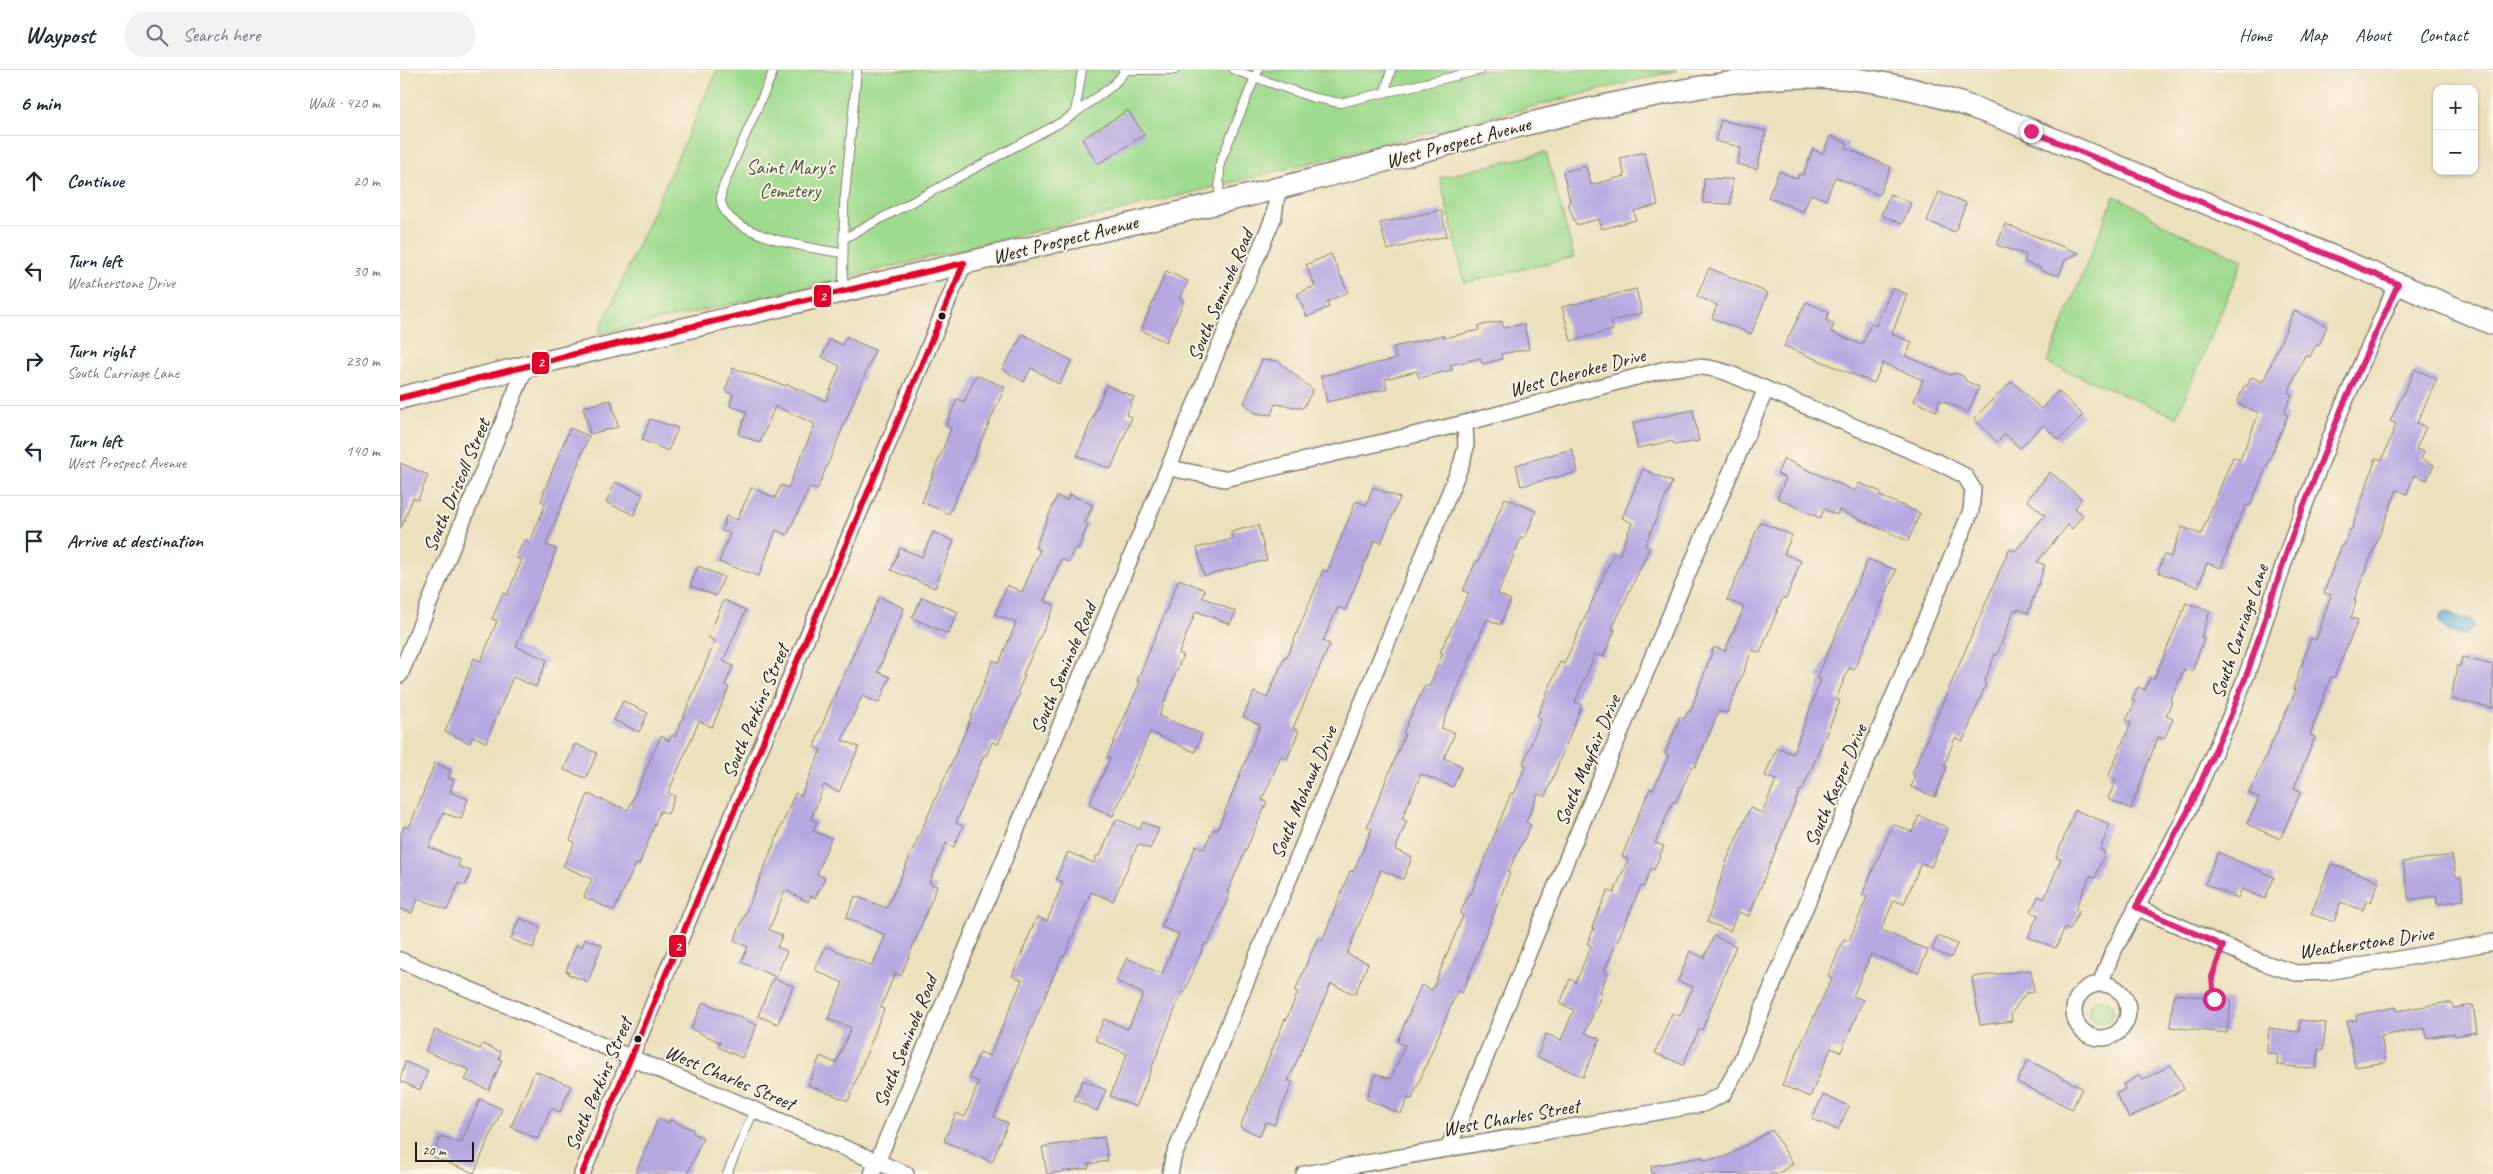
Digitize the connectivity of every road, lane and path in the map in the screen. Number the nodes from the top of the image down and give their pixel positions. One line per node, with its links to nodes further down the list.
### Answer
1 (774, 70): 16 (lane)
2 (857, 70): 15 (lane)
3 (1082, 70): 12 (lane)
4 (1175, 70): 9 (lane)
5 (1234, 70): 10 (lane)
6 (1391, 70): 11 (lane)
7 (1482, 70): 11 (lane)
8 (1125, 71): 9 (lane); 12 (lane)
9 (1155, 71)
10 (1257, 74): 11 (lane); 14 (lane)
11 (1385, 91)
12 (1076, 113): 15 (lane)
13 (1278, 188): 14 (main road, West Prospect Avenue); 18 (main road, West Prospect Avenue); 25 (street, South Seminole Road)
14 (1220, 201): 17 (main road, West Prospect Avenue)
15 (843, 238): 16 (lane)
16 (842, 253): 19 (lane)
17 (964, 263): 19 (main road, West Prospect Avenue); 34 (street, South Perkins Street)
18 (2398, 284): 20 (main road, West Prospect Avenue); 28 (street, South Carriage Lane)
19 (844, 292): 21 (main road, West Prospect Avenue)
20 (2493, 324)
21 (526, 366): 23 (main road, West Prospect Avenue); 27 (street, South Driscoll Street)
22 (1766, 389): 24 (street, West Cherokee Drive); 26 (street, West Cherokee Drive); 37 (street, South Mayfair Drive)
23 (400, 398)
24 (1465, 423): 25 (street, West Cherokee Drive); 42 (street, South Mohawk Drive)
25 (1170, 468): 38 (street, South Seminole Road)
26 (1973, 489): 35 (street, South Kasper Drive)
27 (400, 676)
28 (2136, 907): 30 (street, Weatherstone Drive); 32 (street, South Carriage Lane)
29 (2493, 942): 30 (street, Weatherstone Drive)
30 (2223, 946): 33 (path)
31 (400, 960): 34 (street, West Charles Street)
32 (2100, 984)
33 (2214, 999)
34 (631, 1058): 36 (street, West Charles Street); 39 (street, South Perkins Street)
35 (1723, 1094): 37 (street, West Charles Street)
36 (755, 1108): 38 (street, West Charles Street); 40 (lane)
37 (1448, 1149): 43 (street, West Charles Street)
38 (875, 1168): 41 (street, West Charles Street)
39 (582, 1174)
40 (727, 1174)
41 (906, 1174)
42 (1170, 1174)
43 (1304, 1174)

